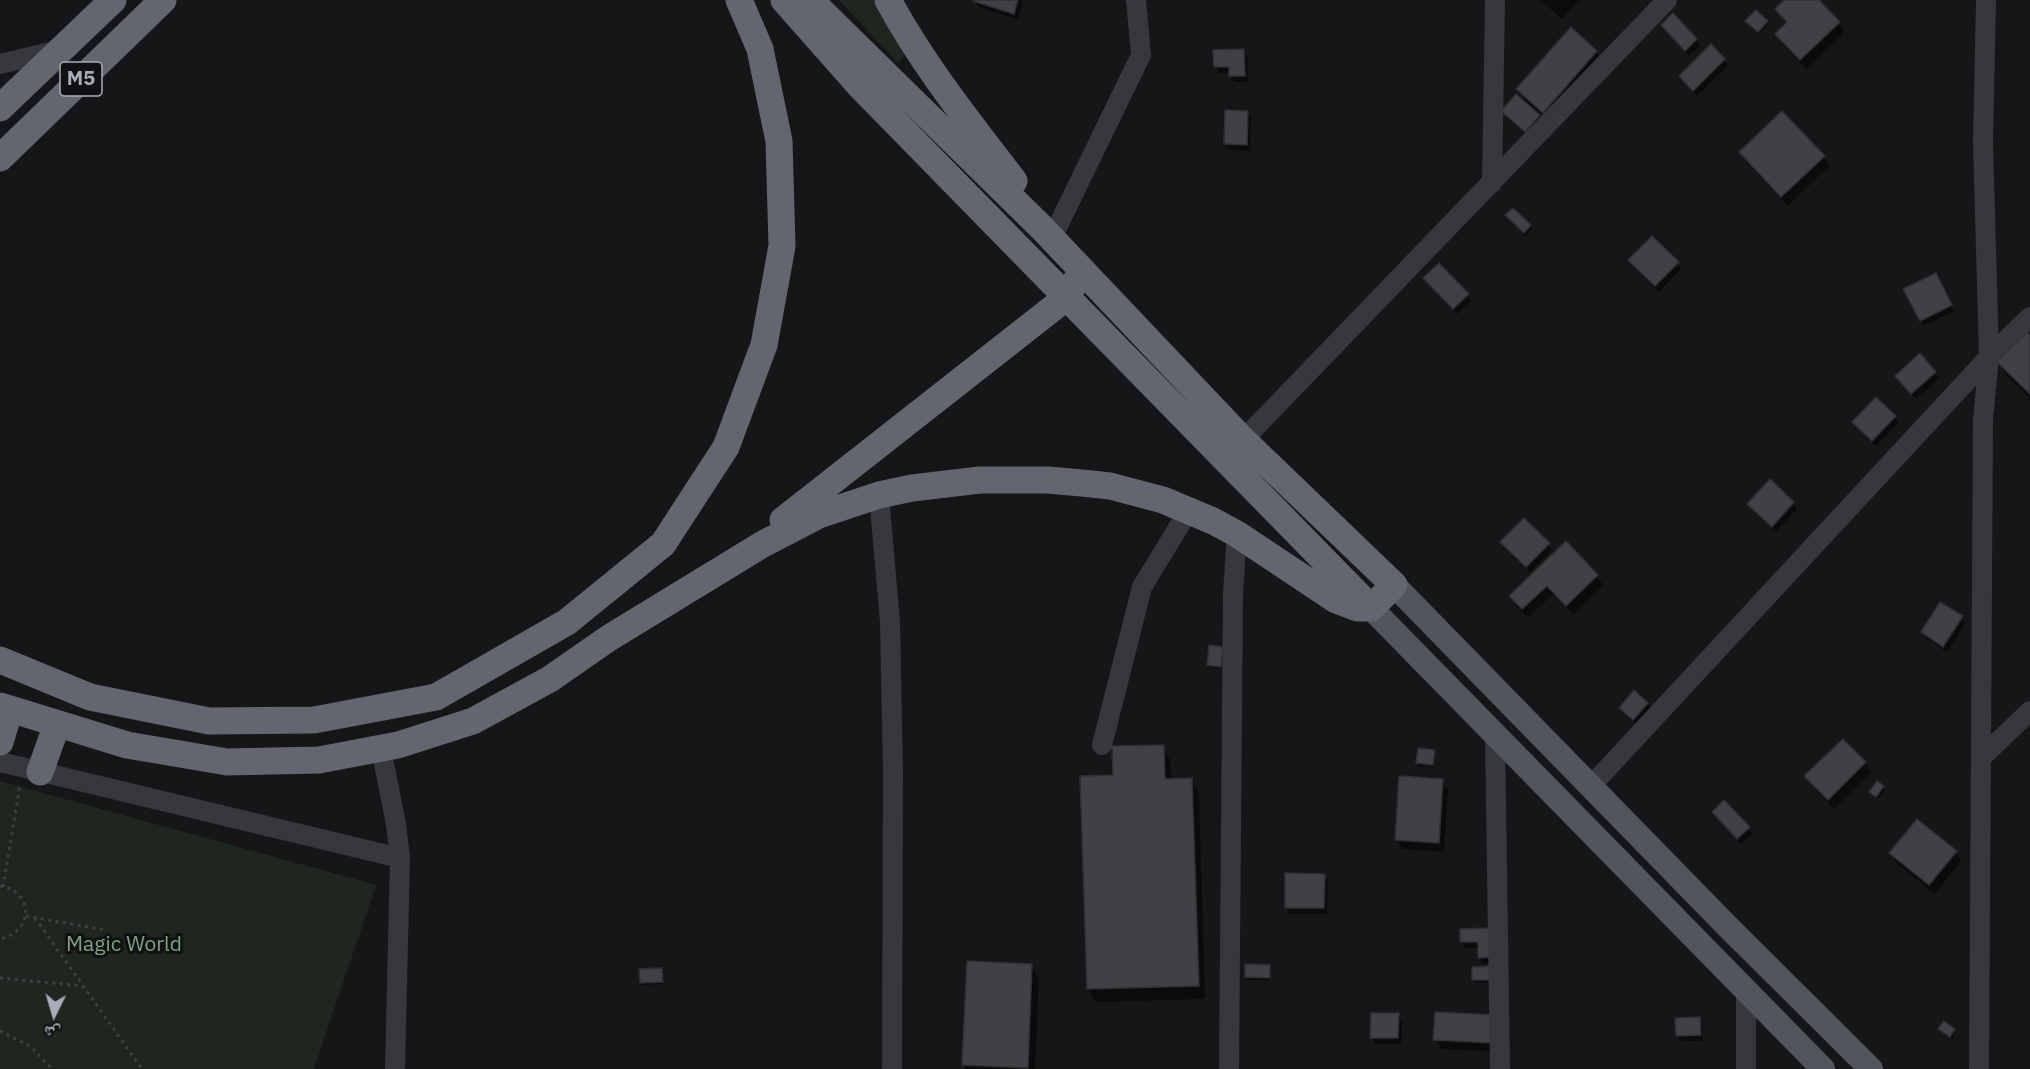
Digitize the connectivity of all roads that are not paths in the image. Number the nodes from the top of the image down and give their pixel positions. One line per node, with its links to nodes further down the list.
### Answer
1 (113, 0): 11 (highway, M5)
2 (163, 0): 14 (highway, M5)
3 (739, 0): 28 (highway)
4 (784, 0): 18 (highway)
5 (810, 0): 16 (highway)
6 (888, 0): 16 (highway)
7 (1136, 0): 16 (street)
8 (1495, 0): 15 (street)
9 (1667, 0): 15 (street)
10 (1986, 0): 20 (street)
11 (62, 49): 12 (street); 13 (highway, M5)
12 (0, 64)
13 (0, 108)
14 (0, 159)
15 (1492, 183): 21 (street)
16 (1047, 233): 17 (highway)
17 (1074, 260): 18 (highway); 21 (highway)
18 (1067, 297): 25 (highway); 27 (highway)
19 (2030, 317): 20 (street)
20 (1989, 357): 36 (street); 39 (street)
21 (1243, 440): 26 (highway)
22 (879, 495): 23 (highway); 25 (highway); 43 (street)
23 (1189, 510): 24 (highway); 34 (street)
24 (1237, 534): 27 (highway); 44 (street)
25 (719, 572): 35 (highway)
26 (1394, 585): 27 (highway); 39 (main road)
27 (1371, 608): 32 (main road)
28 (0, 660)
29 (5, 708): 31 (highway); 33 (highway)
30 (2030, 711): 36 (street)
31 (57, 724): 35 (highway); 38 (highway)
32 (1495, 736): 41 (main road); 45 (street)
33 (0, 742)
34 (1102, 745)
35 (381, 748): 40 (street)
36 (1982, 757): 49 (street)
37 (0, 762): 38 (street)
38 (32, 770): 40 (street)
39 (1591, 786): 48 (main road)
40 (400, 858): 42 (street)
41 (1746, 991): 46 (street); 47 (main road)
42 (395, 1069)
43 (892, 1069)
44 (1229, 1069)
45 (1500, 1069)
46 (1746, 1069)
47 (1823, 1069)
48 (1871, 1069)
49 (1979, 1069)

